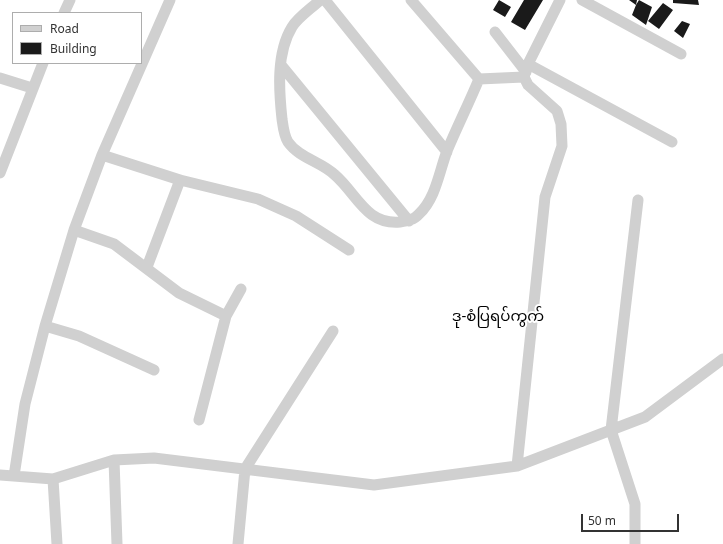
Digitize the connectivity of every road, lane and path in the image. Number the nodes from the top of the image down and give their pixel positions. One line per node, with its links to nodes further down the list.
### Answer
1 (70, 0): 8 (street)
2 (170, 0): 12 (street)
3 (320, 0): 14 (street)
4 (325, 0): 20 (street)
5 (411, 0): 17 (street)
6 (560, 0): 15 (street)
7 (582, 0): 10 (street)
8 (64, 12)
9 (495, 32): 15 (street)
10 (681, 54)
11 (43, 64): 18 (street)
12 (142, 64)
13 (142, 64): 21 (street)
14 (281, 65): 25 (street); 25 (street)
15 (526, 71): 17 (street); 19 (street); 38 (street)
16 (0, 78): 18 (street)
17 (479, 79): 20 (street)
18 (32, 88): 22 (street)
19 (672, 142)
20 (447, 152): 25 (street)
21 (102, 155): 23 (street); 26 (street)
22 (0, 173)
23 (180, 180): 27 (street); 28 (street)
24 (638, 200): 36 (street)
25 (409, 221)
26 (74, 230): 28 (street); 31 (street)
27 (348, 250)
28 (146, 267): 30 (street)
29 (241, 289): 30 (street)
30 (226, 316): 35 (street)
31 (45, 326): 34 (street); 41 (street)
32 (333, 331): 39 (street)
33 (723, 359): 36 (street)
34 (154, 370)
35 (198, 420)
36 (611, 430): 38 (street); 46 (street)
37 (114, 460): 39 (street); 42 (street); 44 (street)
38 (518, 466): 39 (street)
39 (245, 469): 45 (street)
40 (0, 475): 41 (street)
41 (14, 476): 42 (street)
42 (53, 478): 43 (street)
43 (57, 544)
44 (117, 544)
45 (238, 544)
46 (635, 544)

